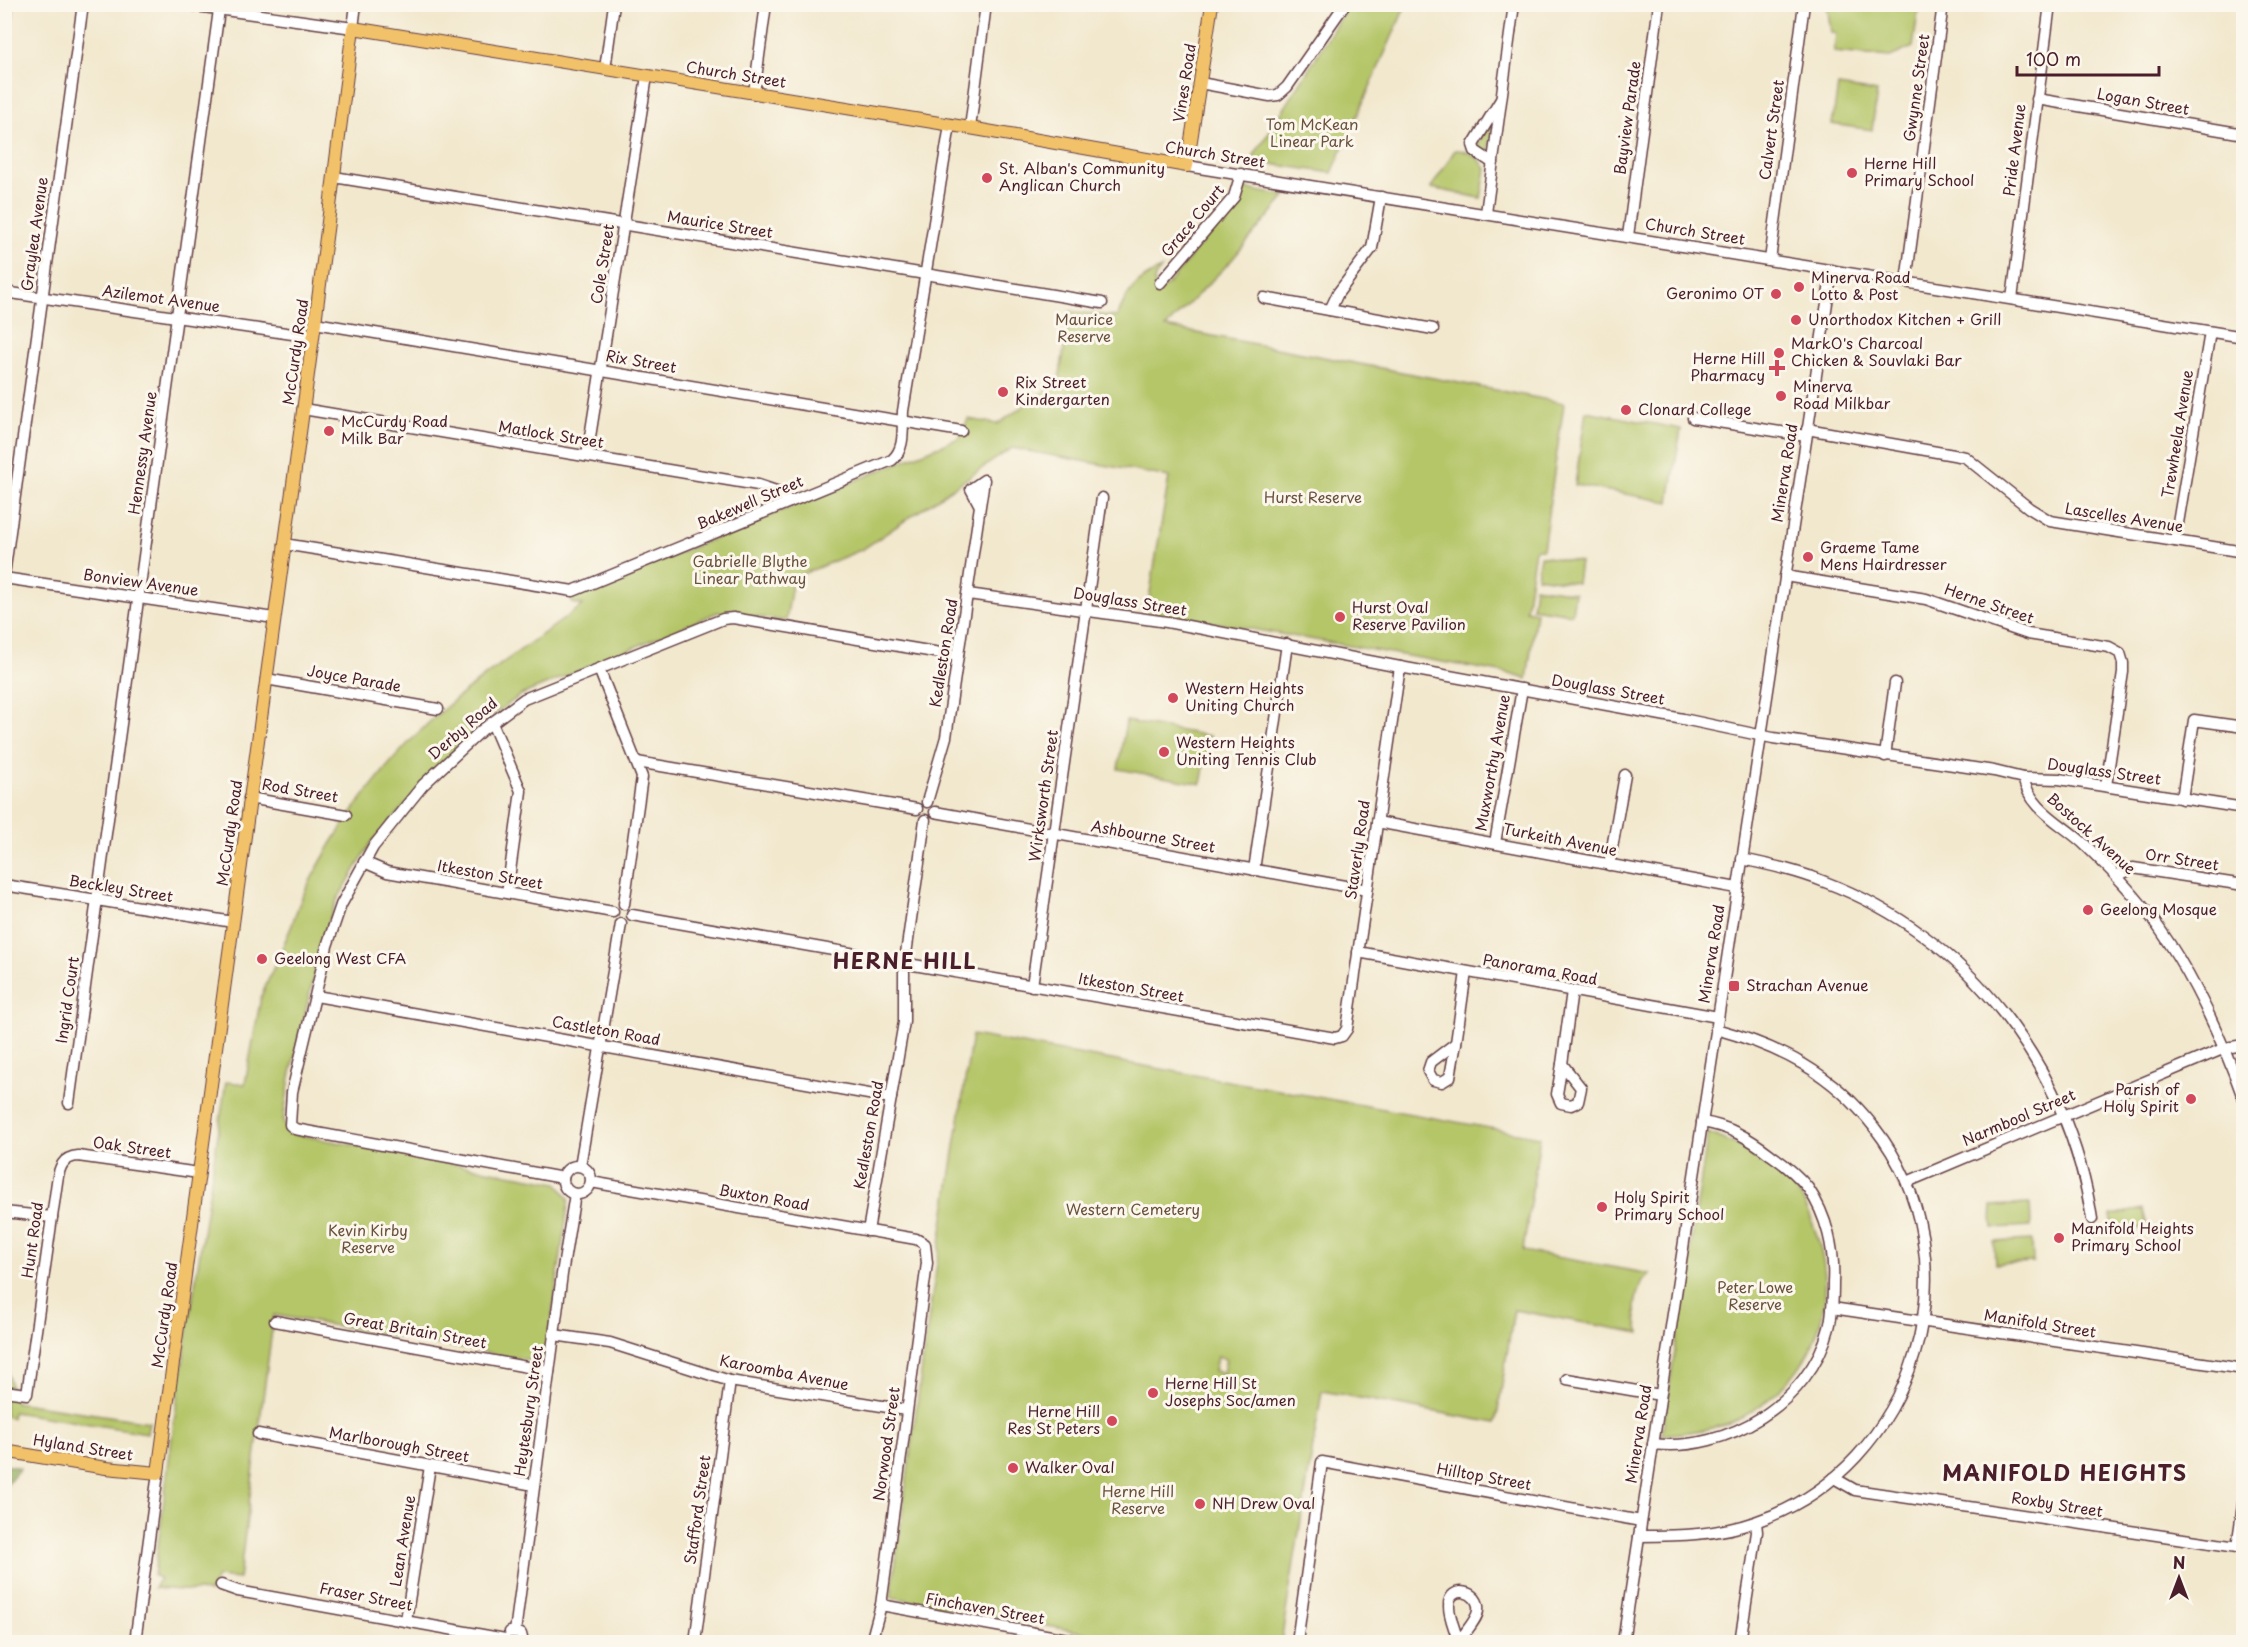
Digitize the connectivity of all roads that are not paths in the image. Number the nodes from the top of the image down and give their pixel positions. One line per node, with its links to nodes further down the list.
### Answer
1 (83, 4): 39 (street, Graylea Avenue)
2 (182, 4): 14 (street, Church Street)
3 (356, 4): 15 (street)
4 (614, 4): 16 (street)
5 (766, 4): 19 (street)
6 (986, 4): 23 (street)
7 (1212, 4): 18 (main road, Vines Road)
8 (1345, 4): 18 (street)
9 (1514, 4): 20 (street)
10 (1659, 4): 32 (street, Bayview Parade)
11 (1804, 4): 33 (street, Calvert Street)
12 (1943, 4): 36 (street, Gwynne Street)
13 (2050, 4): 21 (street, Pride Avenue)
14 (223, 8): 15 (street, Church Street); 44 (street, Hennessy Avenue)
15 (352, 28): 16 (main road, Church Street); 28 (main road, McCurdy Road)
16 (604, 69): 17 (main road, Church Street)
17 (647, 76): 19 (main road, Church Street); 31 (street, Cole Street)
18 (1200, 83): 26 (main road, Vines Road)
19 (754, 93): 22 (main road, Church Street)
20 (1502, 98): 25 (street); 25 (street)
21 (2037, 99): 24 (street, Logan Street); 41 (street, Pride Avenue)
22 (950, 125): 23 (main road, Church Street); 35 (street, Bakewell Street)
23 (970, 128): 26 (main road, Church Street)
24 (2244, 134)
25 (1493, 163): 30 (street)
26 (1187, 166): 27 (street, Church Street)
27 (1241, 174): 29 (street, Church Street); 37 (street, Grace Court)
28 (334, 177): 31 (street, Maurice Street); 45 (main road, McCurdy Road)
29 (1381, 197): 30 (street, Church Street); 43 (street)
30 (1486, 213): 32 (street, Church Street)
31 (624, 225): 35 (street, Maurice Street); 50 (street, Cole Street)
32 (1628, 236): 33 (street, Church Street)
33 (1770, 260): 34 (street, Church Street)
34 (1832, 270): 36 (street, Church Street); 55 (street, Minerva Road)
35 (926, 274): 42 (street, Maurice Street); 53 (street, Bakewell Street)
36 (1906, 282): 41 (street, Church Street)
37 (1160, 283)
38 (4, 292): 39 (street, Azilemot Avenue)
39 (42, 298): 44 (street, Azilemot Avenue); 64 (street, Graylea Avenue)
40 (1264, 298): 43 (street)
41 (2012, 298): 47 (street, Church Street)
42 (1102, 303)
43 (1330, 310): 46 (street)
44 (177, 316): 48 (street, Azilemot Avenue); 66 (street, Hennessy Avenue)
45 (315, 322): 48 (main road, McCurdy Road); 50 (street, Rix Street)
46 (1433, 329)
47 (2210, 332): 49 (street, Church Street); 60 (street, Trewheela Avenue)
48 (313, 337): 51 (main road, McCurdy Road)
49 (2244, 337)
50 (601, 370): 53 (street, Rix Street); 56 (street, Cole Street)
51 (303, 409): 56 (street, Matlock Street); 61 (main road, McCurdy Road)
52 (1693, 418): 55 (street, Lascelles Avenue)
53 (903, 420): 54 (street, Rix Street); 58 (street, Bakewell Street)
54 (961, 431)
55 (1807, 433): 60 (street, Lascelles Avenue); 63 (street, Minerva Road)
56 (587, 456): 58 (street, Matlock Street)
57 (1102, 498): 67 (street, Wirksworth Street)
58 (790, 502): 61 (street, Bakewell Street)
59 (980, 506): 65 (street, Kedleston Road)
60 (2175, 541): 62 (street, Lascelles Avenue)
61 (284, 544): 68 (main road, McCurdy Road)
62 (2244, 552)
63 (1785, 576): 79 (street, Minerva Road); 84 (street, Herne Street)
64 (4, 577): 66 (street, Bonview Avenue)
65 (968, 594): 67 (street, Douglass Street); 70 (street, Kedleston Road)
66 (139, 597): 68 (street, Bonview Avenue); 106 (street, Hennessy Avenue)
67 (1086, 610): 69 (street, Douglass Street); 94 (street, Wirksworth Street)
68 (274, 618): 73 (main road, McCurdy Road)
69 (1287, 644): 71 (street, Douglass Street); 99 (street)
70 (958, 656): 72 (street, Derby Road); 87 (street, Kedleston Road)
71 (1400, 667): 75 (street, Douglass Street); 93 (street, Staverly Road)
72 (599, 669): 77 (street, Derby Road); 81 (street)
73 (266, 679): 76 (street, Joyce Parade); 85 (main road, McCurdy Road)
74 (1895, 683): 80 (street)
75 (1522, 689): 79 (street, Douglass Street); 95 (street, Muxworthy Avenue)
76 (438, 709)
77 (492, 723): 97 (street, Derby Road); 105 (street)
78 (2244, 727): 86 (street)
79 (1761, 735): 80 (street, Douglass Street); 96 (street, Minerva Road)
80 (1885, 756): 83 (street, Douglass Street)
81 (637, 762): 89 (street); 107 (street)
82 (1625, 775): 98 (street)
83 (2023, 778): 84 (street, Douglass Street); 100 (street, Bostock Avenue)
84 (2106, 786): 86 (street, Douglass Street)
85 (249, 798): 91 (street, Rod Street); 110 (main road, McCurdy Road)
86 (2182, 799): 88 (street, Douglass Street)
87 (927, 802): 89 (street); 90 (street)
88 (2244, 808)
89 (917, 809): 92 (street)
90 (935, 812): 92 (street); 94 (street, Ashbourne Street)
91 (346, 814)
92 (925, 820): 113 (street)
93 (1377, 822): 95 (street, Turkeith Avenue); 104 (street, Staverly Road)
94 (1054, 835): 99 (street, Ashbourne Street); 118 (street, Wirksworth Street)
95 (1495, 843): 98 (street, Turkeith Avenue)
96 (1742, 859): 103 (street, Minerva Road); 132 (street)
97 (364, 862): 105 (street, Itkeston Street); 120 (street, Derby Road)
98 (1609, 865): 103 (street, Turkeith Avenue)
99 (1254, 870): 104 (street, Ashbourne Street)
100 (2117, 876): 102 (street, Orr Street); 127 (street, Bostock Avenue)
101 (4, 885): 106 (street, Beckley Street)
102 (2244, 885)
103 (1737, 888): 121 (street, Minerva Road)
104 (1367, 890): 112 (street, Staverly Road)
105 (507, 893): 108 (street, Itkeston Street)
106 (97, 901): 110 (street, Beckley Street); 131 (street, Ingrid Court)
107 (624, 904): 108 (street); 109 (street)
108 (613, 912): 111 (street)
109 (633, 915): 111 (street); 114 (street)
110 (233, 922): 136 (main road, McCurdy Road)
111 (621, 924): 126 (street)
112 (1358, 952): 117 (street, Panorama Road); 123 (street, Staverly Road)
113 (906, 954): 114 (street); 115 (street)
114 (896, 961): 116 (street)
115 (914, 965): 116 (street); 118 (street, Itkeston Street)
116 (904, 972): 129 (street, Kedleston Road)
117 (1466, 972): 119 (street, Panorama Road); 124 (street)
118 (1032, 986): 123 (street, Itkeston Street)
119 (1572, 991): 121 (street, Panorama Road); 128 (street)
120 (316, 996): 126 (street, Castleton Road); 137 (street, Derby Road)
121 (1718, 1017): 122 (street, Minerva Road)
122 (1716, 1029): 133 (street, Minerva Road); 139 (street)
123 (1342, 1036)
124 (1455, 1043)
125 (2244, 1045): 127 (street, Narmbool Street)
126 (600, 1046): 129 (street, Castleton Road); 135 (street)
127 (2224, 1048): 130 (street, Bostock Avenue); 132 (street, Narmbool Street)
128 (1562, 1064)
129 (891, 1098): 144 (street, Kedleston Road)
130 (2244, 1100)
131 (69, 1103)
132 (2065, 1115): 139 (street, Narmbool Street); 143 (street)
133 (1702, 1122): 146 (street); 155 (street, Minerva Road)
134 (62, 1163): 136 (street, Oak Street); 142 (street, Hunt Road)
135 (580, 1166): 137 (street); 138 (street)
136 (200, 1173): 161 (main road, McCurdy Road)
137 (563, 1178): 140 (street)
138 (591, 1182): 140 (street); 144 (street, Buxton Road)
139 (1907, 1182): 148 (street)
140 (575, 1194): 149 (street, Heytesbury Street)
141 (4, 1212): 142 (street)
142 (52, 1217): 154 (street, Hunt Road)
143 (2092, 1219)
144 (868, 1231): 145 (street, Buxton Road)
145 (927, 1250): 156 (street, Norwood Street)
146 (1832, 1308): 148 (street, Manifold Street); 158 (street)
147 (275, 1321): 151 (street, Great Britain Street)
148 (1922, 1321): 150 (street, Manifold Street); 162 (street)
149 (554, 1335): 151 (street, Heytesbury Street); 153 (street, Karoomba Avenue)
150 (2244, 1369)
151 (549, 1371): 163 (street, Heytesbury Street)
152 (1567, 1379): 155 (street)
153 (730, 1381): 156 (street, Karoomba Avenue); 176 (street, Stafford Street)
154 (4, 1391)
155 (1660, 1395): 158 (street, Minerva Road)
156 (906, 1410): 170 (street, Norwood Street)
157 (258, 1434): 160 (street, Marlborough Street)
158 (1653, 1444): 165 (street, Minerva Road)
159 (4, 1450): 161 (main road, Hyland Street)
160 (430, 1466): 163 (street, Marlborough Street); 171 (street, Lean Avenue)
161 (158, 1473): 174 (street, McCurdy Road)
162 (1834, 1478): 166 (street); 168 (street, Roxby Street)
163 (534, 1485): 172 (street, Heytesbury Street)
164 (2244, 1498): 168 (street)
165 (1641, 1521): 167 (street, Minerva Road); 179 (street, Hilltop Street)
166 (1756, 1522): 167 (street); 181 (street)
167 (1639, 1536): 180 (street, Minerva Road)
168 (2240, 1548)
169 (221, 1585): 171 (street, Fraser Street)
170 (881, 1605): 177 (street, Norwood Street); 178 (street, Finchaven Street)
171 (406, 1620): 173 (street, Fraser Street)
172 (515, 1632): 173 (street); 175 (street)
173 (505, 1641)
174 (135, 1642)
175 (524, 1642)
176 (695, 1642)
177 (871, 1642)
178 (1084, 1642)
179 (1297, 1642)
180 (1623, 1642)
181 (1740, 1642)

